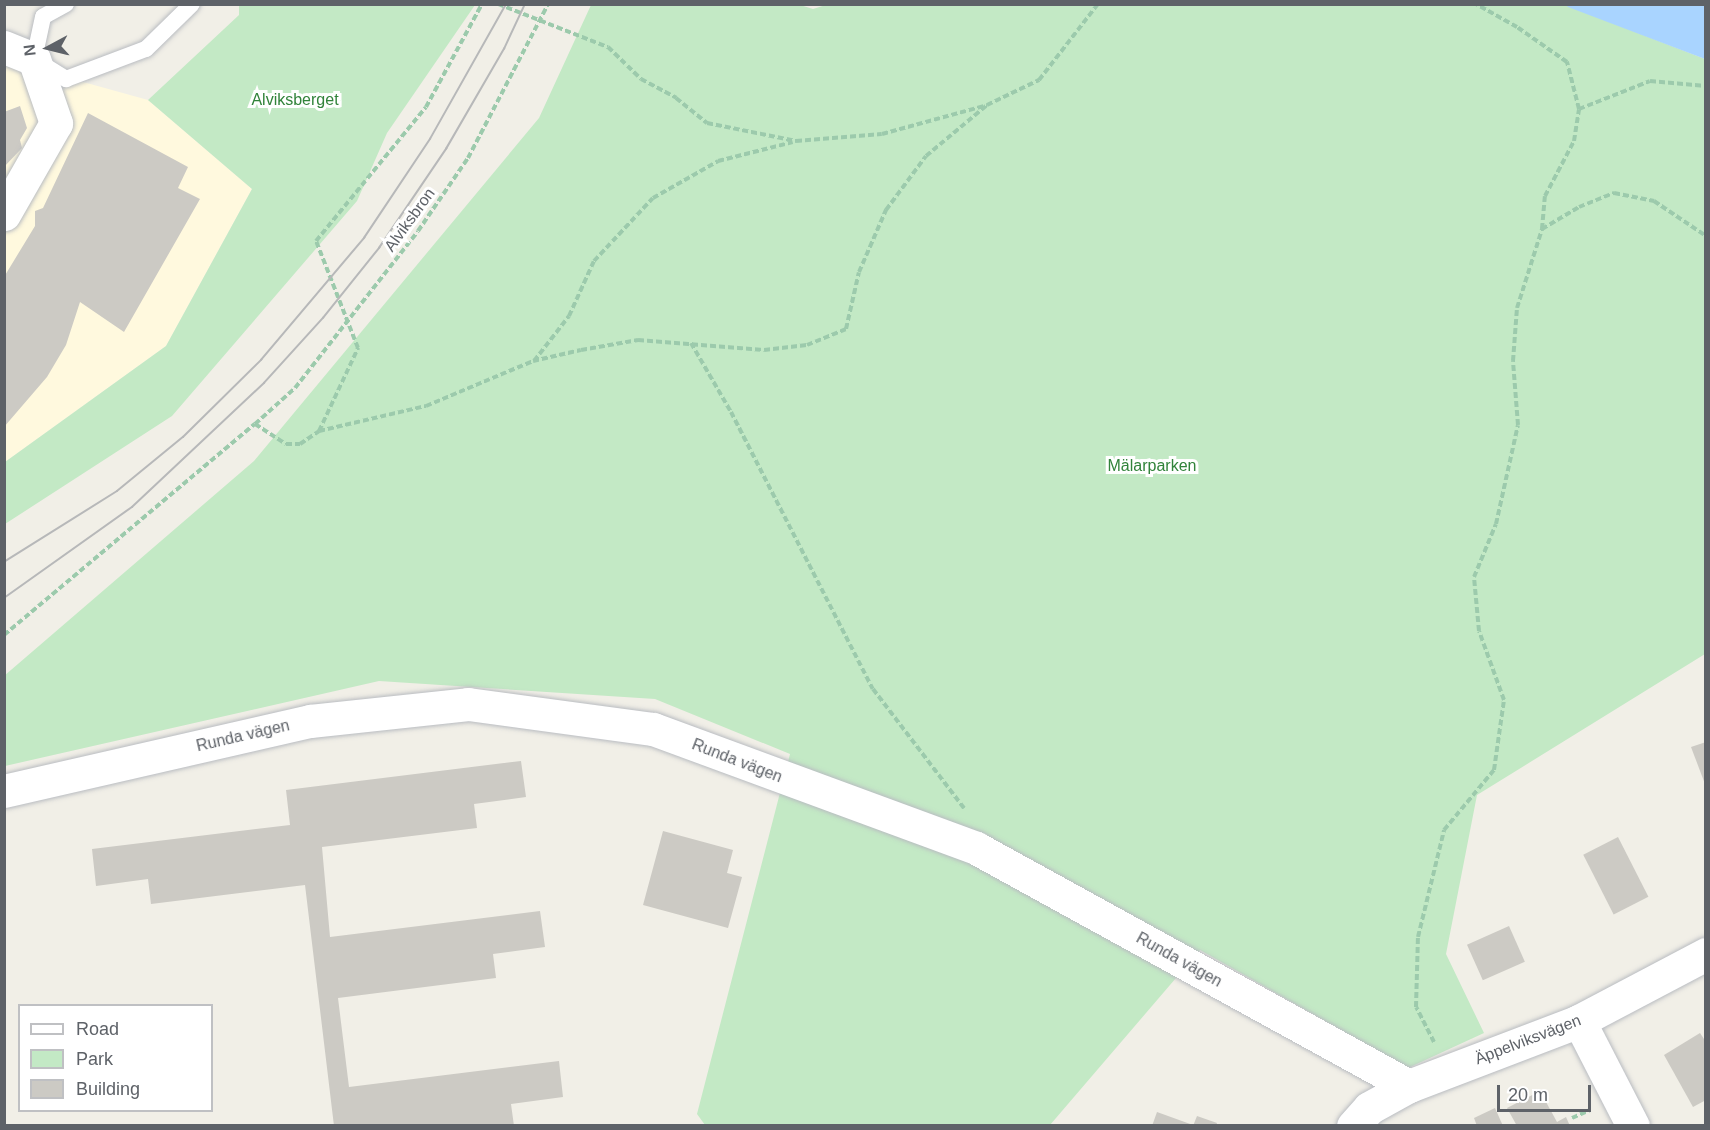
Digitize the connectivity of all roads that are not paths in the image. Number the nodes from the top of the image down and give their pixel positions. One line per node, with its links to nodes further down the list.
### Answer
1 (66, 4): 4 (lane)
2 (192, 4): 4 (lane)
3 (4, 46): 4 (street)
4 (34, 58): 5 (street)
5 (4, 214)
6 (4, 791): 9 (street, Runda vägen)
7 (1706, 954): 8 (street, Äppelviksvägen)
8 (1580, 1021): 9 (street, Äppelviksvägen); 11 (street)
9 (1409, 1086): 10 (street, Äppelviksvägen)
10 (1353, 1125)
11 (1633, 1125)

